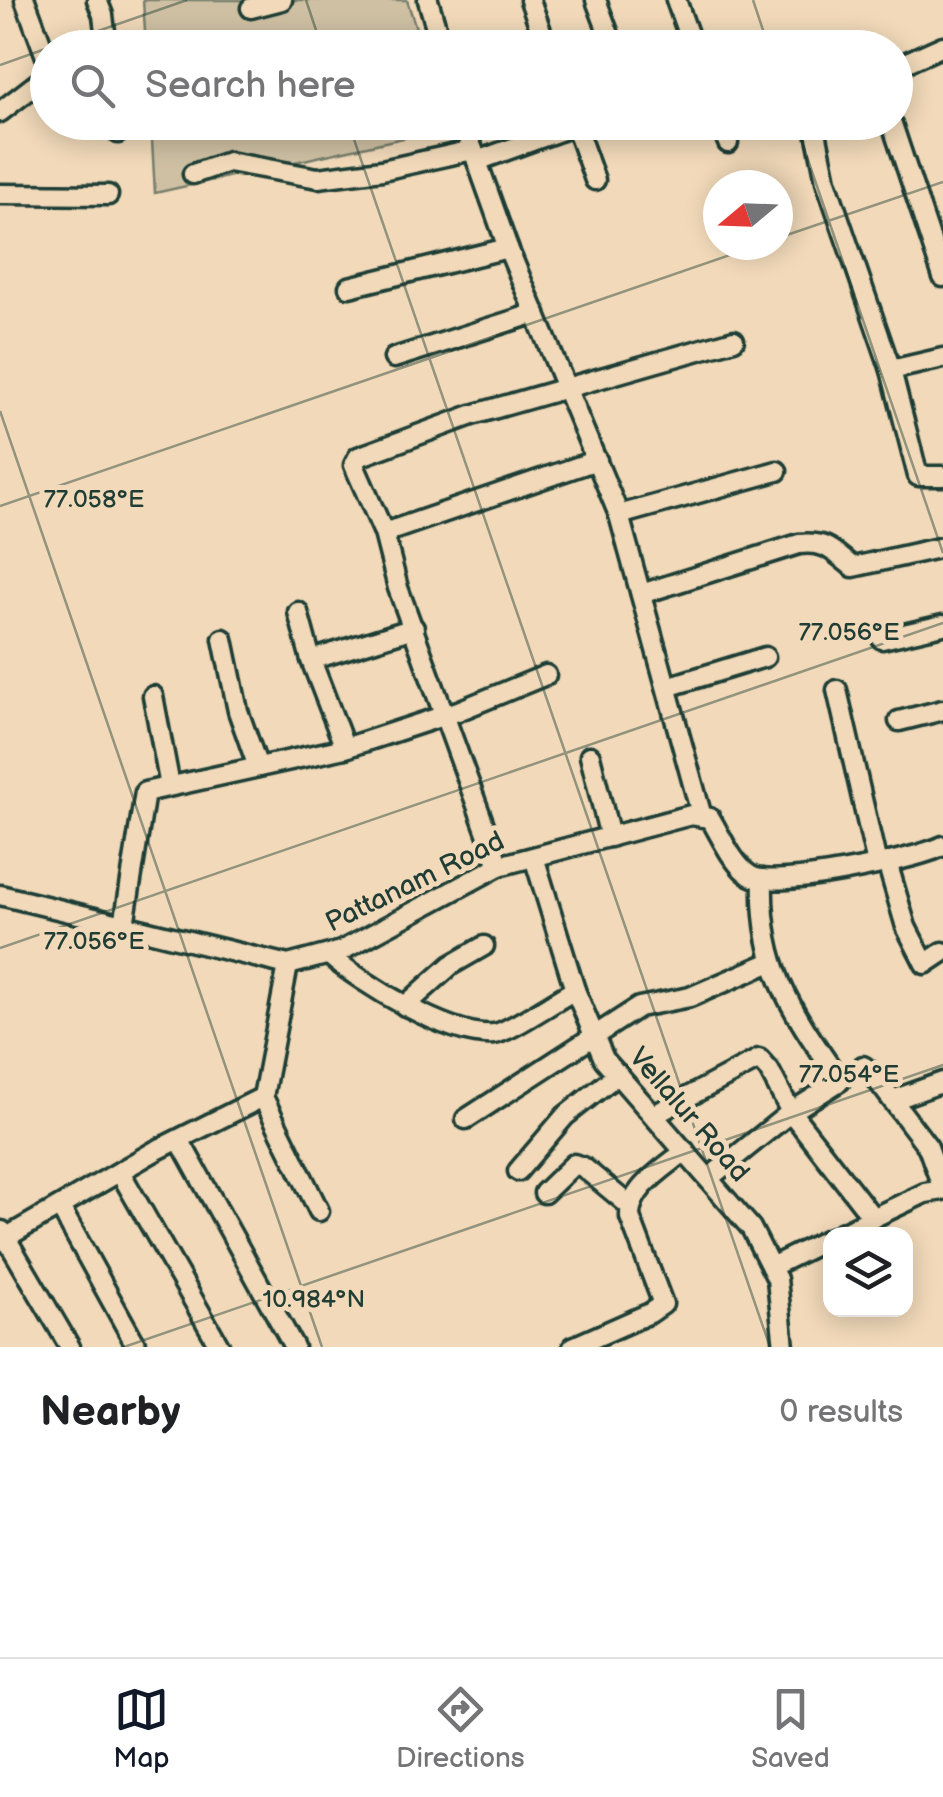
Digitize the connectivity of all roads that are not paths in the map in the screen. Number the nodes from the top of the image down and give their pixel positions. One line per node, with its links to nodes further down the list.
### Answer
1 (26, 0): 9 (street)
2 (97, 0): 10 (street)
3 (282, 0): 8 (street)
4 (428, 0): 11 (street)
5 (530, 0): 12 (street)
6 (596, 0): 13 (street)
7 (676, 0): 14 (street)
8 (251, 8)
9 (37, 30)
10 (105, 30)
11 (437, 30)
12 (541, 30)
13 (607, 30)
14 (687, 30)
15 (943, 46): 16 (street)
16 (913, 59)
17 (30, 88): 18 (street)
18 (1, 110)
19 (469, 140): 26 (street)
20 (526, 140): 26 (street)
21 (583, 140): 28 (street)
22 (727, 140): 25 (street)
23 (818, 140): 38 (street)
24 (897, 140): 32 (street)
25 (728, 143)
26 (475, 156): 27 (street); 31 (street)
27 (192, 174)
28 (595, 180)
29 (0, 194): 30 (street)
30 (108, 195)
31 (508, 248): 33 (street); 34 (street)
32 (943, 278)
33 (349, 287)
34 (536, 312): 36 (street); 39 (street)
35 (734, 340): 39 (street)
36 (394, 358)
37 (943, 358): 38 (street)
38 (891, 370): 42 (street)
39 (568, 387): 40 (street); 44 (street)
40 (597, 460): 43 (street); 44 (street)
41 (777, 471): 43 (street)
42 (943, 476)
43 (618, 515): 46 (street)
44 (384, 533): 49 (street)
45 (943, 547): 46 (street)
46 (640, 594): 55 (street)
47 (298, 612): 53 (street)
48 (943, 625): 51 (street)
49 (414, 628): 53 (street); 59 (street)
50 (223, 638): 63 (street)
51 (882, 639)
52 (764, 657): 55 (street)
53 (311, 660): 61 (street)
54 (546, 674): 59 (street)
55 (666, 687): 65 (street)
56 (837, 690): 69 (street)
57 (153, 696): 64 (street)
58 (943, 710): 60 (street)
59 (444, 716): 61 (street); 70 (street)
60 (899, 721)
61 (345, 748): 63 (street)
62 (590, 756): 66 (street)
63 (258, 767): 64 (street)
64 (170, 786): 73 (street)
65 (702, 817): 66 (street, Pattanam Road); 71 (street)
66 (610, 837): 68 (street, Pattanam Road)
67 (943, 846): 69 (street)
68 (534, 857): 70 (street, Pattanam Road); 79 (street, Vellalur Road)
69 (882, 863): 71 (street); 75 (street)
70 (499, 866): 76 (street, Pattanam Road)
71 (763, 879): 77 (street)
72 (0, 895): 73 (street, Pattanam Road)
73 (124, 924): 78 (street, Pattanam Road)
74 (484, 946): 80 (street)
75 (943, 952)
76 (329, 954): 78 (street, Pattanam Road); 80 (street)
77 (771, 962): 81 (street); 87 (street)
78 (288, 965): 85 (street)
79 (576, 990): 80 (street); 81 (street, Vellalur Road)
80 (404, 1006)
81 (594, 1033): 83 (street, Vellalur Road); 89 (street)
82 (863, 1066): 86 (street)
83 (618, 1074): 88 (street, Vellalur Road); 92 (street)
84 (943, 1082): 86 (street)
85 (263, 1097): 90 (street); 99 (street)
86 (892, 1100): 95 (street)
87 (791, 1112): 88 (street); 94 (street); 100 (street)
88 (654, 1115): 91 (street, Vellalur Road)
89 (466, 1119)
90 (180, 1141): 93 (street); 108 (street)
91 (685, 1151): 94 (street, Vellalur Road); 97 (street)
92 (518, 1171)
93 (120, 1172): 98 (street); 107 (street)
94 (708, 1178): 104 (street, Vellalur Road)
95 (943, 1189): 100 (street)
96 (544, 1193): 97 (street)
97 (630, 1206): 109 (street)
98 (60, 1207): 102 (street); 106 (street)
99 (320, 1210)
100 (874, 1218): 101 (street)
101 (854, 1227)
102 (2, 1236): 105 (street)
103 (823, 1241): 104 (street)
104 (771, 1267): 110 (street, Vellalur Road)
105 (70, 1347)
106 (137, 1347)
107 (220, 1347)
108 (294, 1347)
109 (573, 1347)
110 (784, 1347)

